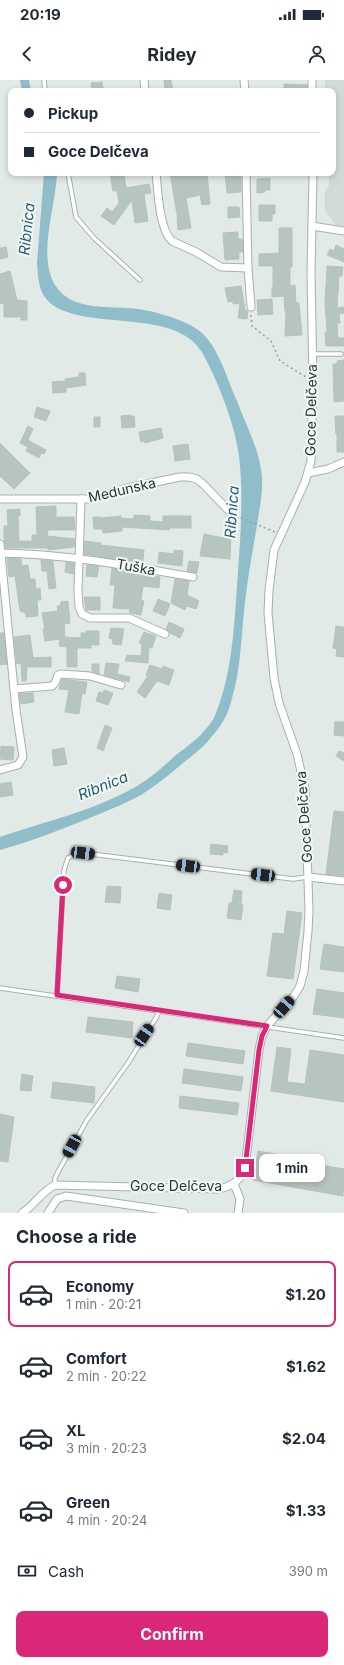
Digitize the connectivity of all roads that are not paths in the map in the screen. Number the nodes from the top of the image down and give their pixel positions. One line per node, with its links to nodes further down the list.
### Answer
1 (69, 176): 8 (lane)
2 (156, 176): 7 (street)
3 (246, 176): 7 (street)
4 (313, 176): 5 (street, Goce Delčeva)
5 (312, 226): 6 (street); 10 (street, Goce Delčeva)
6 (344, 231)
7 (248, 268): 9 (street)
8 (140, 280)
9 (251, 307)
10 (312, 354): 11 (lane); 13 (street, Goce Delčeva)
11 (342, 354)
12 (344, 462): 13 (street)
13 (308, 473): 25 (street, Goce Delčeva)
14 (0, 499): 15 (street, Medunska)
15 (81, 499): 16 (street, Medunska); 19 (street)
16 (230, 512)
17 (0, 544): 18 (street)
18 (1, 553): 19 (street, Tuška); 23 (street)
19 (79, 558): 20 (street, Tuška); 21 (street)
20 (193, 577)
21 (165, 634)
22 (122, 685): 23 (street)
23 (14, 689): 24 (street)
24 (0, 770)
25 (308, 877): 26 (street); 28 (lane); 30 (street, Goce Delčeva)
26 (344, 881)
27 (0, 988): 28 (lane)
28 (57, 995): 29 (lane)
29 (159, 1011): 30 (lane); 33 (lane)
30 (267, 1026): 31 (lane); 32 (street, Goce Delčeva)
31 (344, 1038)
32 (234, 1184): 33 (street, Goce Delčeva); 37 (street)
33 (55, 1185): 34 (street)
34 (22, 1213)
35 (48, 1213): 36 (street)
36 (184, 1213)
37 (238, 1213)

